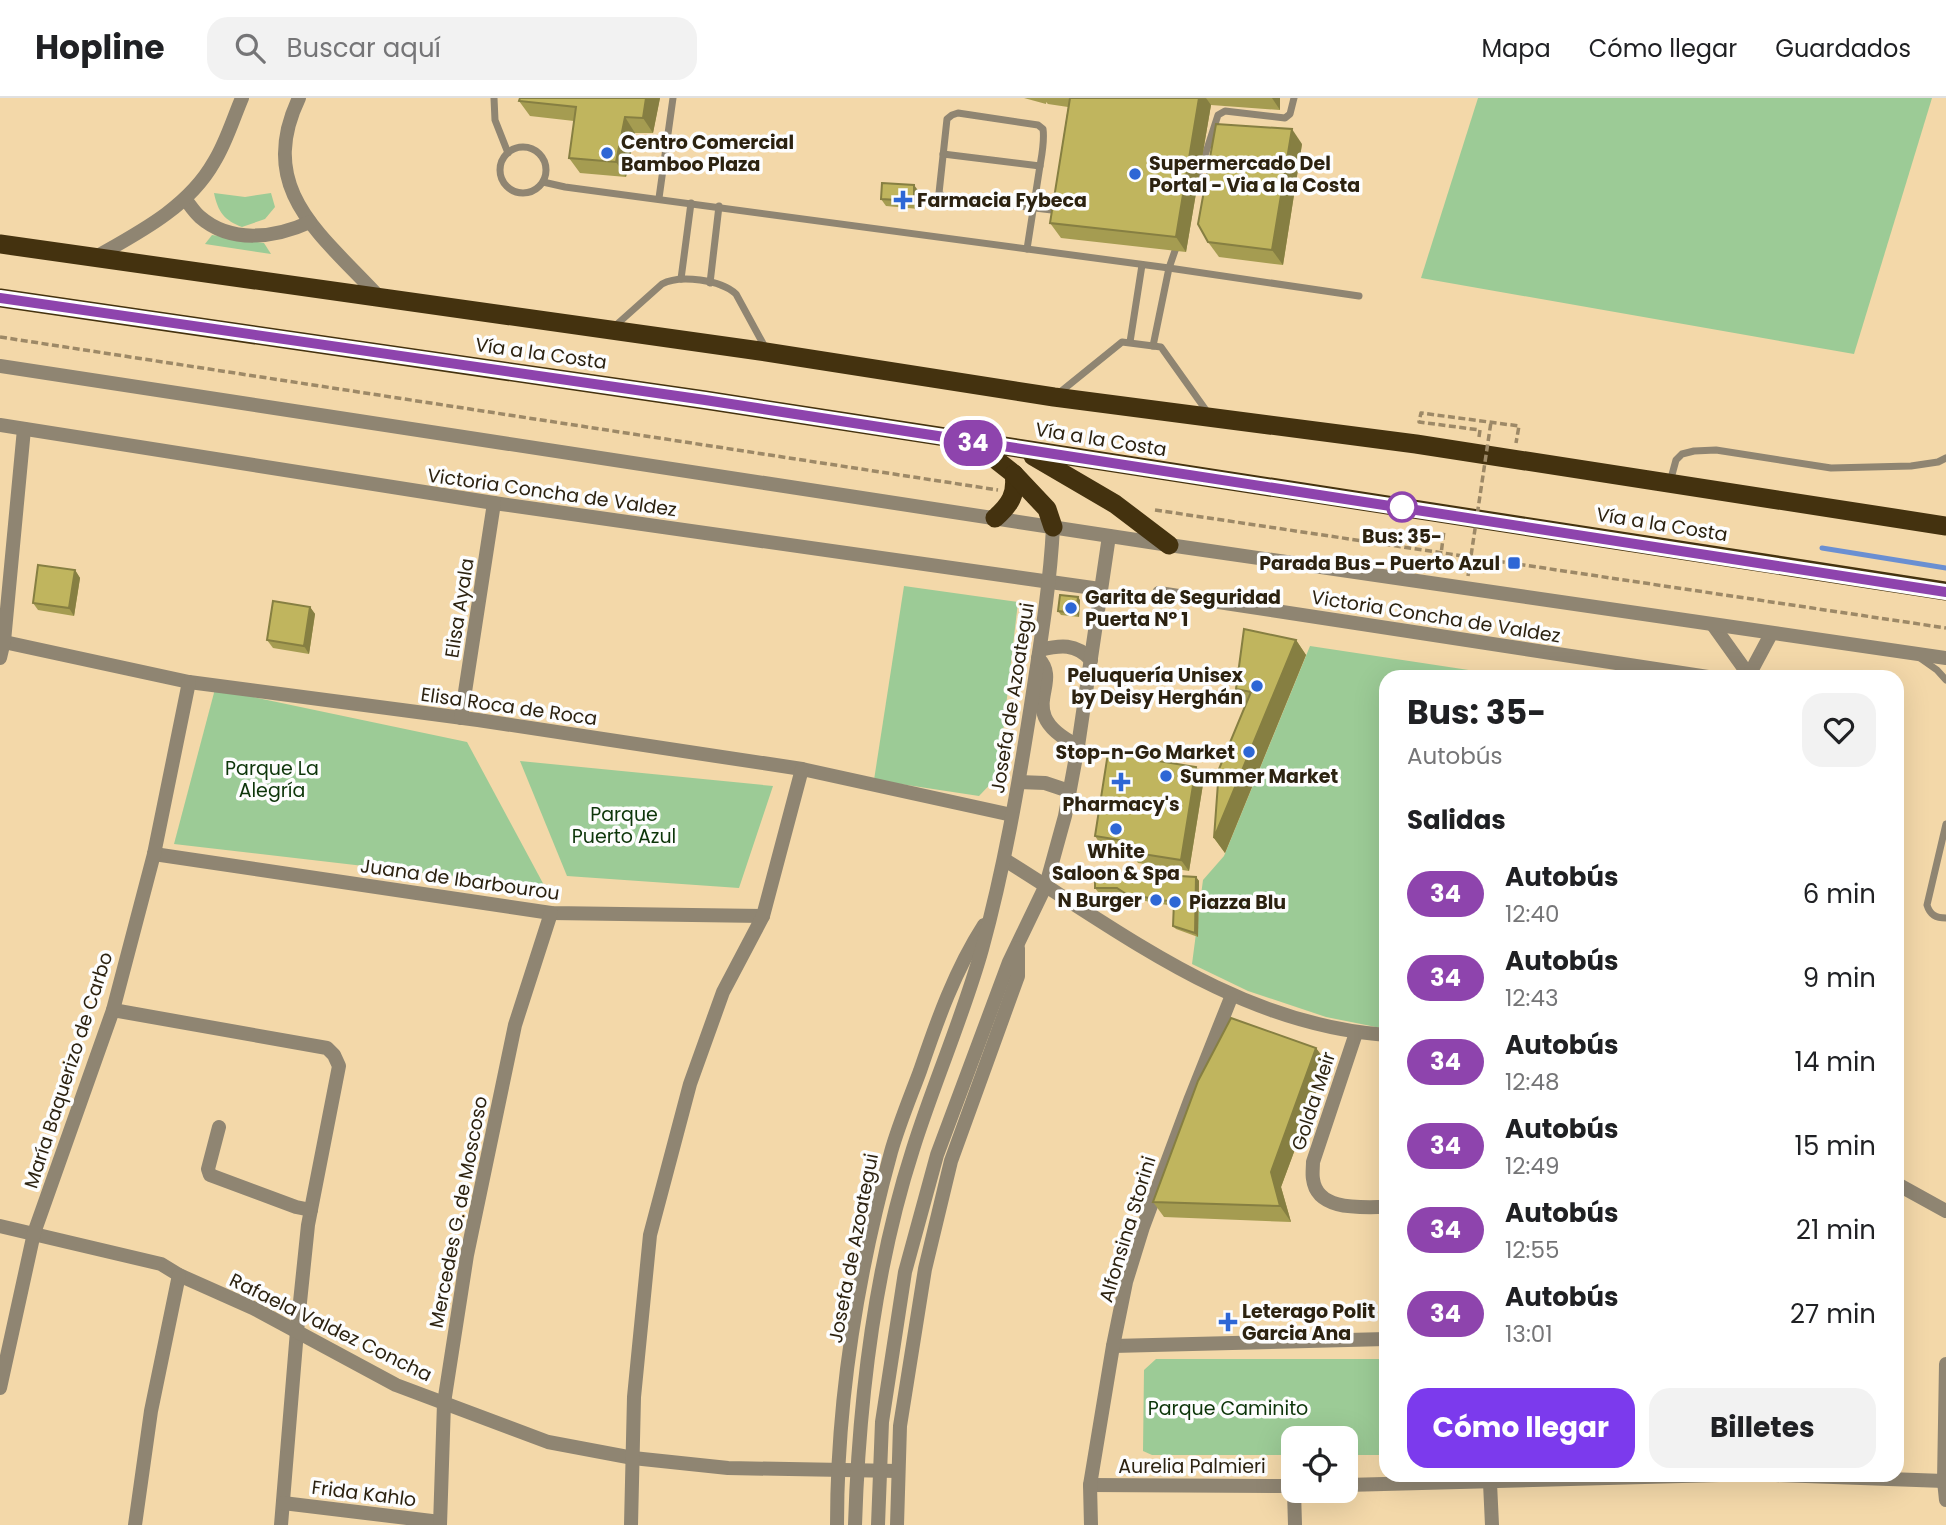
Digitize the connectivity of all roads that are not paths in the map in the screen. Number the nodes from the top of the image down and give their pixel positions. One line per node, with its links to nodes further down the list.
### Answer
1 (242, 98): 12 (street)
2 (299, 98): 17 (street)
3 (494, 98): 6 (lane)
4 (673, 98): 11 (lane)
5 (1294, 98): 10 (lane)
6 (508, 153): 9 (lane); 9 (lane)
7 (943, 154): 8 (lane); 8 (lane); 15 (lane)
8 (1040, 166): 15 (lane)
9 (543, 182): 11 (lane)
10 (1195, 186)
11 (659, 198): 13 (lane)
12 (185, 200): 17 (street); 21 (street)
13 (691, 203): 14 (lane); 24 (lane)
14 (719, 206): 20 (lane); 25 (lane)
15 (1034, 207): 16 (lane); 20 (lane)
16 (1069, 213)
17 (310, 222): 27 (street)
18 (1183, 229): 23 (lane)
19 (0, 244): 21 (highway, Vía a la Costa)
20 (1027, 249): 22 (lane)
21 (94, 258): 27 (highway, Vía a la Costa)
22 (1142, 265): 23 (lane); 30 (lane)
23 (1169, 268): 26 (lane); 31 (lane)
24 (681, 279): 25 (lane); 29 (lane)
25 (710, 282): 32 (lane)
26 (1359, 296)
27 (379, 297): 29 (highway, Vía a la Costa)
28 (0, 298): 38 (highway, Vía a la Costa)
29 (610, 330): 32 (highway, Vía a la Costa)
30 (1130, 342): 31 (lane); 34 (lane)
31 (1153, 346): 35 (lane)
32 (768, 353): 34 (highway, Vía a la Costa)
33 (0, 366): 44 (street)
34 (1054, 397): 35 (highway, Vía a la Costa)
35 (1210, 416): 41 (highway, Vía a la Costa)
36 (0, 425): 37 (street, Victoria Concha de Valdez)
37 (24, 429): 43 (street, Victoria Concha de Valdez); 55 (street)
38 (975, 443): 39 (highway, Vía a la Costa); 42 (highway)
39 (1023, 450): 48 (highway); 51 (highway, Vía a la Costa)
40 (1946, 458): 41 (lane)
41 (1670, 482): 45 (highway, Vía a la Costa)
42 (1014, 483): 44 (highway); 46 (highway)
43 (494, 503): 49 (street, Victoria Concha de Valdez); 66 (street, Elisa Ayala)
44 (995, 518): 46 (street)
45 (1946, 526)
46 (1053, 527): 47 (street); 49 (street, Josefa de Azoategui)
47 (1109, 536): 48 (street); 50 (street)
48 (1169, 545): 53 (street)
49 (1049, 582): 50 (street, Victoria Concha de Valdez); 57 (street, Josefa de Azoategui)
50 (1100, 589): 60 (street)
51 (1946, 592)
52 (1159, 593): 61 (street, Victoria Concha de Valdez)
53 (1713, 625): 54 (street); 62 (street)
54 (1771, 634): 56 (street); 63 (street)
55 (2, 641): 58 (street); 65 (street, Elisa Roca de Roca)
56 (1913, 653): 59 (street); 64 (lane)
57 (1039, 654): 60 (street); 67 (street); 69 (street, Josefa de Azoategui)
58 (0, 658)
59 (1946, 658)
60 (1091, 660): 67 (street)
61 (1662, 670)
62 (1744, 670)
63 (1751, 670)
64 (1946, 680)
65 (189, 682): 66 (street, Elisa Roca de Roca); 73 (street, María Baquerizo de Carbo)
66 (461, 718): 68 (street, Elisa Roca de Roca)
67 (1077, 746): 70 (street)
68 (802, 769): 71 (street, Elisa Roca de Roca); 78 (street)
69 (1019, 782): 70 (street); 71 (street, Josefa de Azoategui)
70 (1069, 791): 75 (street)
71 (1012, 816): 74 (street, Josefa de Azoategui)
72 (1946, 824): 79 (lane)
73 (153, 854): 76 (street, Juana de Ibarbourou); 82 (street, María Baquerizo de Carbo)
74 (1005, 860): 75 (street); 77 (street, Josefa de Azoategui)
75 (1046, 885): 80 (street); 81 (street)
76 (551, 913): 78 (street, Juana de Ibarbourou); 98 (street, Mercedes G. de Moscoso)
77 (990, 915): 100 (street, Josefa de Azoategui); 101 (street, Josefa de Azoategui)
78 (763, 916): 99 (street)
79 (1946, 918)
80 (1018, 943): 102 (street); 103 (street)
81 (1232, 995): 83 (street); 95 (street, Alfonsina Storini)
82 (113, 1010): 88 (street); 91 (street, María Baquerizo de Carbo)
83 (1356, 1033): 84 (street); 87 (street, Golda Meir)
84 (1379, 1035)
85 (219, 1127): 88 (street)
86 (1904, 1188): 89 (street)
87 (1379, 1207)
88 (311, 1210): 93 (street)
89 (1946, 1211)
90 (0, 1226): 91 (street, Rafaela Valdez Concha)
91 (34, 1233): 92 (street, Rafaela Valdez Concha); 97 (street, María Baquerizo de Carbo)
92 (179, 1275): 93 (street, Rafaela Valdez Concha); 115 (street)
93 (297, 1331): 98 (street, Rafaela Valdez Concha); 112 (street)
94 (1379, 1339): 95 (street)
95 (1113, 1346): 108 (street, Alfonsina Storini)
96 (1946, 1364): 106 (street)
97 (0, 1388)
98 (444, 1403): 99 (street, Rafaela Valdez Concha); 114 (street, Mercedes G. de Moscoso)
99 (633, 1458): 100 (street, Rafaela Valdez Concha); 117 (street)
100 (837, 1470): 101 (street, Rafaela Valdez Concha); 118 (street, Josefa de Azoategui)
101 (856, 1470): 102 (street, Rafaela Valdez Concha); 119 (street, Josefa de Azoategui)
102 (879, 1471): 103 (street, Rafaela Valdez Concha); 120 (street)
103 (898, 1471): 121 (street)
104 (1904, 1480): 106 (street)
105 (1519, 1482): 107 (street)
106 (1944, 1482): 111 (street)
107 (1490, 1483): 109 (street); 124 (street)
108 (1090, 1485): 110 (street, Aurelia Palmieri); 122 (street, Alfonsina Storini)
109 (1358, 1485)
110 (1281, 1489)
111 (1946, 1500)
112 (283, 1503): 114 (street, Frida Kahlo); 116 (street)
113 (1294, 1503): 123 (street)
114 (440, 1523)
115 (135, 1525)
116 (281, 1525)
117 (631, 1525)
118 (837, 1525)
119 (855, 1525)
120 (878, 1525)
121 (897, 1525)
122 (1091, 1525)
123 (1295, 1525)
124 (1492, 1525)

